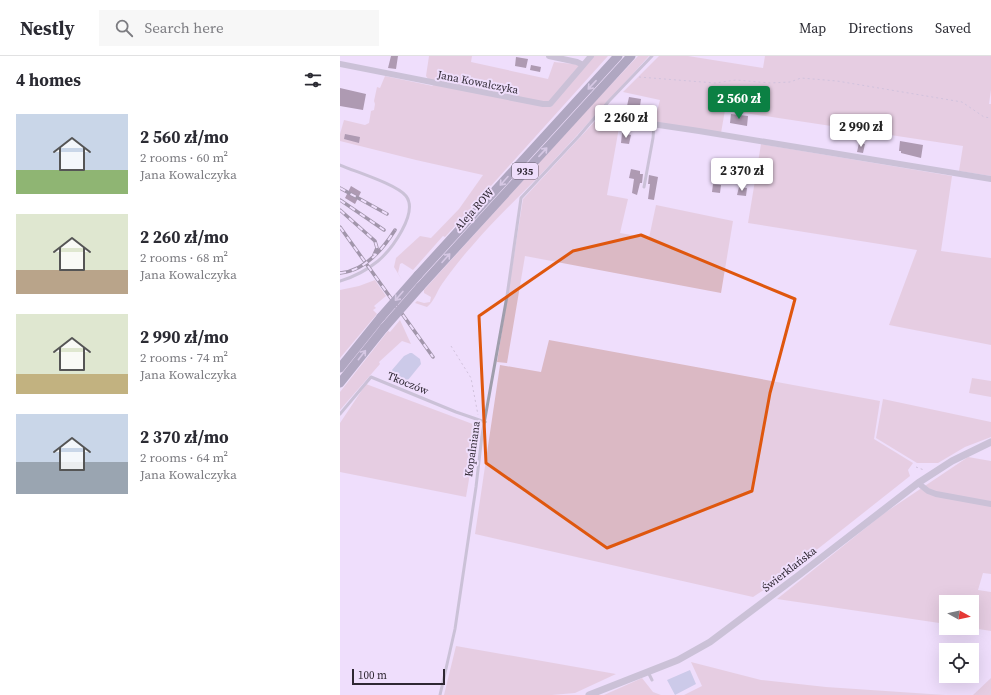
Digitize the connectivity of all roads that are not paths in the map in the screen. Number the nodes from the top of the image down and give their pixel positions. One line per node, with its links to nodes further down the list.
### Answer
1 (549, 56): 7 (street)
2 (591, 56): 7 (street, Jana Kowalczyka)
3 (618, 56): 14 (main road, Aleja ROW / 935, one-way to 14, bridge)
4 (631, 56): 15 (main road, Aleja ROW / 935, one-way to 4, bridge)
5 (652, 56): 8 (lane)
6 (340, 64): 7 (street, Jana Kowalczyka)
7 (583, 66)
8 (598, 114): 9 (street); 17 (lane, Kopalniana)
9 (654, 125): 11 (street); 12 (lane)
10 (340, 166): 13 (lane)
11 (991, 179)
12 (644, 187)
13 (340, 281)
14 (340, 368)
15 (340, 383)
16 (340, 414): 17 (lane, Tkoczów)
17 (485, 422): 23 (lane, Kopalniana)
18 (991, 442): 19 (street, Świerklańska)
19 (918, 482): 20 (street); 21 (street, Świerklańska)
20 (991, 504)
21 (648, 672): 22 (lane); 24 (street, Świerklańska)
22 (652, 680)
23 (440, 695)
24 (589, 695)

